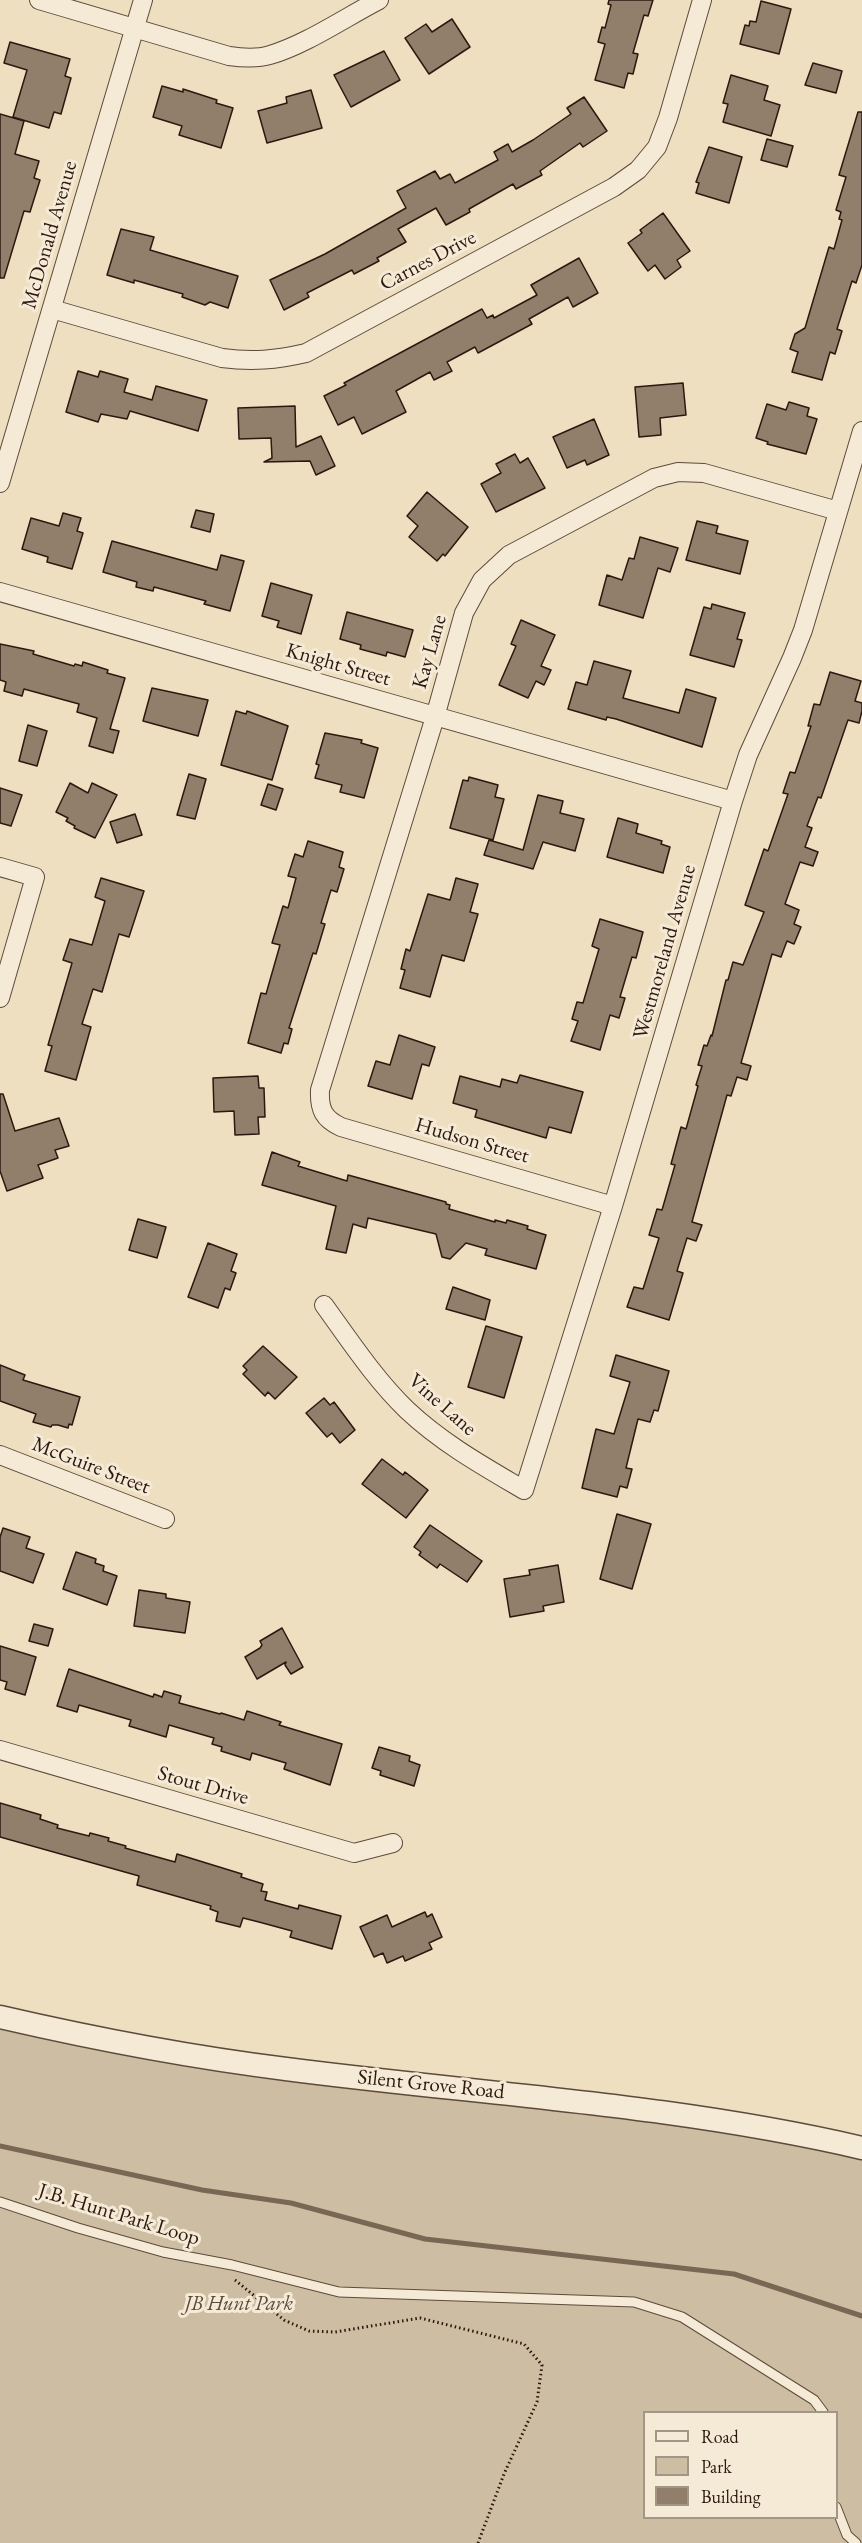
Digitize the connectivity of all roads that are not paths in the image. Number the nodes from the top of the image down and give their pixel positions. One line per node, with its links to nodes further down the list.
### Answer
1 (39, 0): 5 (street)
2 (143, 0): 5 (street, McDonald Avenue)
3 (379, 0): 5 (street)
4 (702, 0): 6 (street, Carnes Drive)
5 (135, 28): 6 (street, McDonald Avenue)
6 (52, 309): 8 (street, McDonald Avenue)
7 (862, 431): 9 (street, Westmoreland Avenue)
8 (0, 483)
9 (838, 511): 11 (street, Kay Lane); 12 (street, Westmoreland Avenue)
10 (0, 592): 11 (street, Knight Street)
11 (435, 717): 12 (street, Knight Street); 15 (street, Kay Lane)
12 (733, 801): 16 (street, Westmoreland Avenue)
13 (0, 867): 14 (street)
14 (0, 998)
15 (322, 1112): 16 (street, Hudson Street)
16 (613, 1206): 19 (street, Westmoreland Avenue)
17 (324, 1305): 19 (street, Vine Lane)
18 (0, 1455): 20 (street, McGuire Street)
19 (525, 1490)
20 (165, 1518)
21 (0, 1750): 22 (street, Stout Drive)
22 (393, 1843)
23 (0, 2017): 24 (street, Silent Grove Road)
24 (862, 2148)
25 (0, 2202): 26 (lane)
26 (821, 2411)
27 (838, 2510): 28 (lane)
28 (856, 2543)

